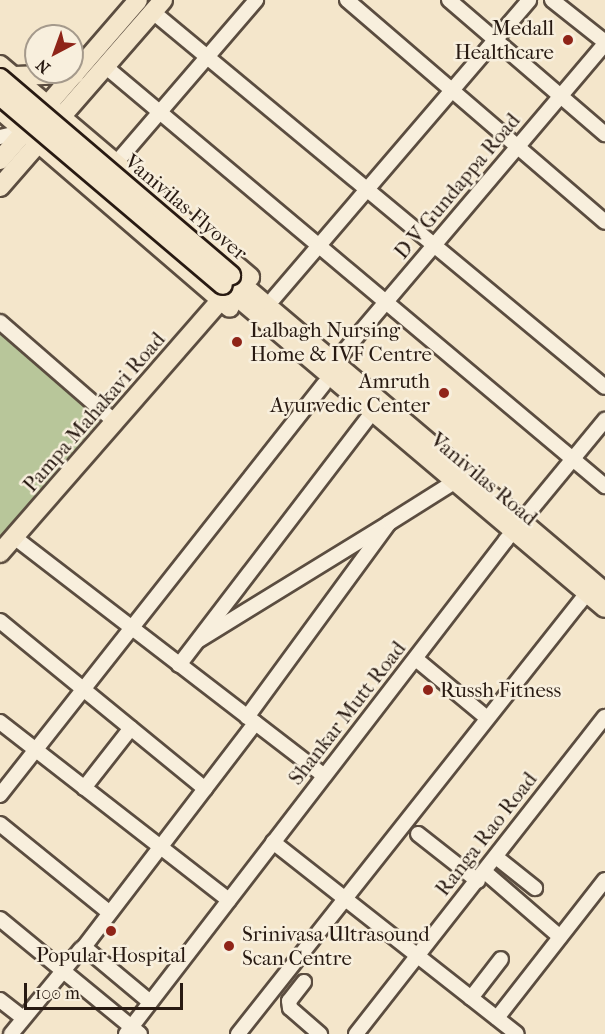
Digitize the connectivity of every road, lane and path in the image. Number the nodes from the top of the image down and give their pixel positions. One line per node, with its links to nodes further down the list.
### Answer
1 (256, 0): 9 (street)
2 (347, 0): 15 (street)
3 (449, 0): 7 (street)
4 (529, 0): 7 (street)
5 (552, 0): 8 (street)
6 (146, 2): 9 (street); 10 (main road); 11 (main road)
7 (495, 39): 15 (street); 17 (street)
8 (605, 43): 17 (street, D V Gundappa Road)
9 (208, 58): 20 (street); 29 (street)
10 (84, 65)
11 (106, 67): 20 (street); 21 (main road)
12 (5, 73): 13 (main road); 18 (main road); 33 (main road, Vanivilas Flyover, bridge)
13 (24, 73)
14 (66, 84): 18 (main road)
15 (451, 89): 25 (street); 29 (street)
16 (0, 96): 33 (main road, Vanivilas Flyover, bridge)
17 (561, 96): 22 (street); 25 (street, D V Gundappa Road)
18 (48, 104): 21 (main road); 24 (main road)
19 (0, 110): 24 (main road)
20 (158, 112): 27 (street); 31 (street)
21 (62, 117): 24 (main road); 27 (main road)
22 (605, 134)
23 (0, 137): 24 (street)
24 (32, 137): 26 (main road); 28 (main road); 33 (main road)
25 (517, 147): 30 (street); 32 (street, D V Gundappa Road)
26 (0, 160)
27 (116, 163): 34 (main road)
28 (0, 187)
29 (365, 189): 31 (street); 32 (street)
30 (605, 222)
31 (321, 244): 34 (street); 35 (street)
32 (432, 247): 35 (street, D V Gundappa Road); 38 (street)
33 (225, 287): 37 (main road, Vanivilas Flyover); 41 (main road, Pampa Mahakavi Road)
34 (274, 298): 37 (main road)
35 (386, 302): 37 (street, D V Gundappa Road); 42 (street)
36 (0, 322): 41 (street)
37 (337, 372): 39 (main road, Vanivilas Road); 46 (main road, Vanivilas Road); 52 (street, D V Gundappa Road)
38 (605, 387)
39 (372, 412): 43 (main road, Vanivilas Road); 53 (street)
40 (605, 420): 42 (street, Shankar Mutt Road)
41 (115, 422): 47 (main road, Pampa Mahakavi Road)
42 (573, 459): 44 (street); 46 (street, Shankar Mutt Road)
43 (454, 482): 45 (street); 46 (main road, Vanivilas Road)
44 (605, 486)
45 (389, 524): 53 (street); 59 (street)
46 (517, 526): 49 (main road, Vanivilas Road); 54 (street, Shankar Mutt Road)
47 (14, 537): 48 (main road, Pampa Mahakavi Road); 52 (street)
48 (0, 553)
49 (596, 592): 50 (main road, Vanivilas Road); 58 (street)
50 (605, 608)
51 (0, 621): 56 (street)
52 (132, 628): 55 (street); 56 (street, D V Gundappa Road)
53 (198, 641): 55 (street)
54 (416, 659): 58 (street); 63 (street, Shankar Mutt Road)
55 (179, 665): 59 (street)
56 (83, 689): 61 (street); 62 (street, D V Gundappa Road)
57 (605, 717): 71 (street, Ranga Rao Road)
58 (488, 718): 76 (street)
59 (251, 720): 63 (street); 65 (street)
60 (0, 722): 62 (street)
61 (131, 728): 64 (street); 65 (street)
62 (36, 750): 64 (street); 66 (street, D V Gundappa Road)
63 (324, 776): 69 (street, Shankar Mutt Road)
64 (84, 788): 70 (street)
65 (205, 789): 70 (street)
66 (0, 795)
67 (0, 824): 77 (street)
68 (418, 834): 72 (street)
69 (273, 842): 75 (street, Shankar Mutt Road); 76 (street)
70 (160, 846): 75 (street); 77 (street)
71 (496, 857): 72 (street, Ranga Rao Road); 74 (street)
72 (481, 877): 79 (street); 81 (street, Ranga Rao Road)
73 (605, 880): 79 (street)
74 (535, 888)
75 (229, 900): 87 (street, Shankar Mutt Road)
76 (348, 901): 81 (street); 92 (street)
77 (110, 913): 80 (street)
78 (0, 919): 83 (street)
79 (560, 937): 89 (street)
80 (82, 948): 83 (street); 87 (street)
81 (417, 956): 85 (street); 94 (street, Ranga Rao Road)
82 (501, 959): 85 (street)
83 (63, 970): 88 (street); 90 (street)
84 (304, 982): 93 (street)
85 (471, 998): 89 (street)
86 (0, 1000): 88 (street)
87 (150, 1002): 90 (street, Shankar Mutt Road)
88 (23, 1018): 91 (street)
89 (497, 1018): 95 (street)
90 (132, 1032)
91 (11, 1034)
92 (238, 1034)
93 (320, 1034)
94 (356, 1034)
95 (517, 1034)

